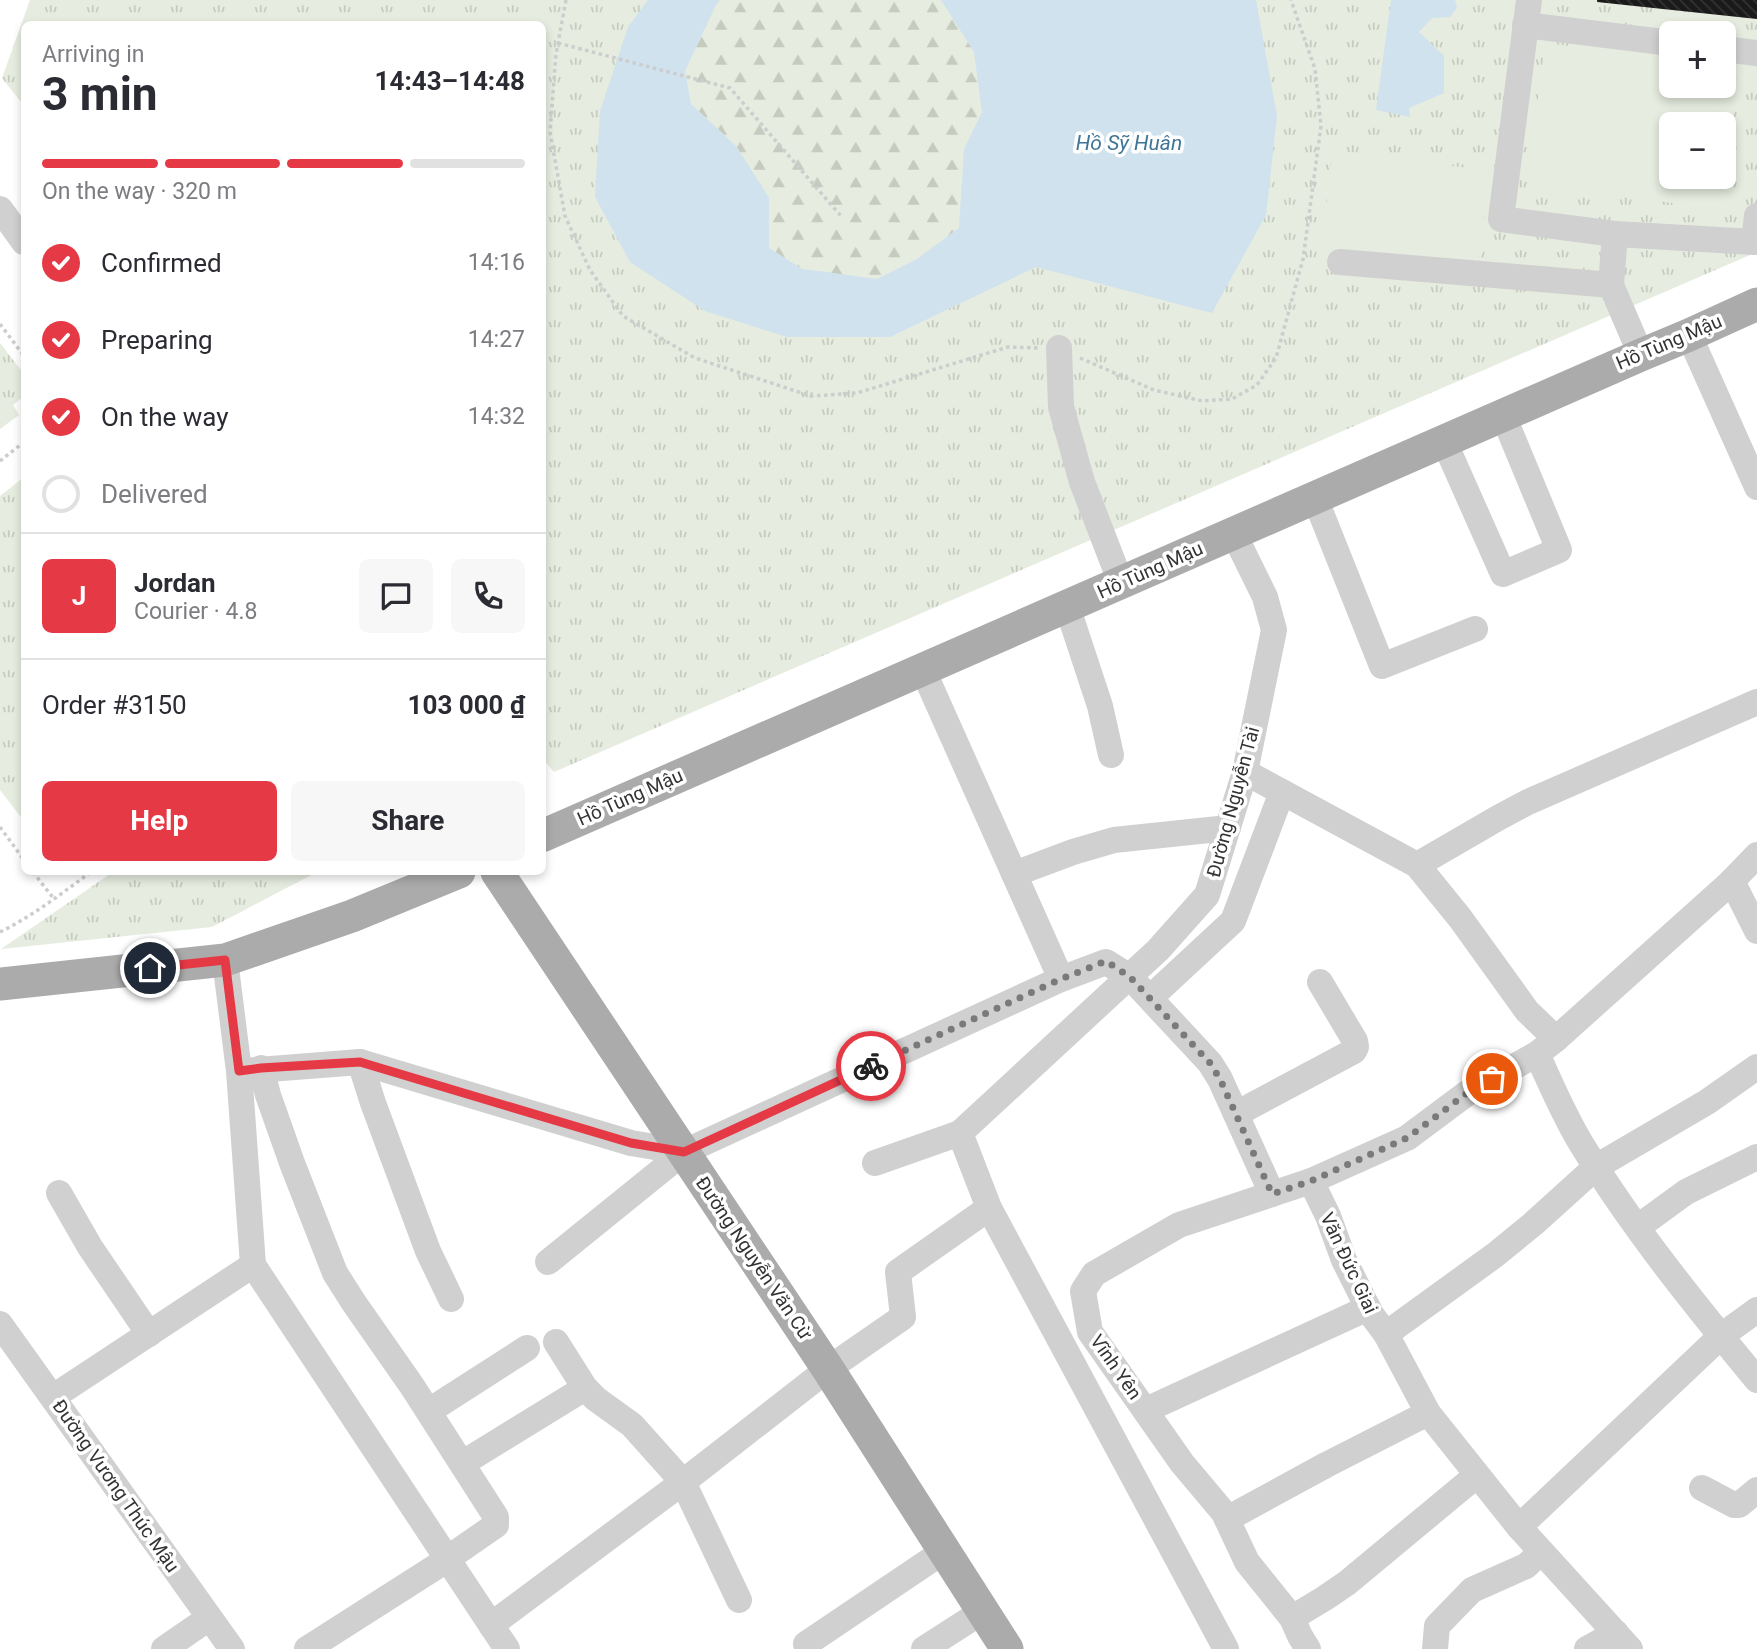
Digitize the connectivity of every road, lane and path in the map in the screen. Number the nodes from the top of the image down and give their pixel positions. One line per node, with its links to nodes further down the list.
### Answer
1 (566, 0): 5 (path)
2 (1292, 0): 18 (path)
3 (1527, 13): 4 (street); 11 (street)
4 (1659, 40)
5 (558, 43): 9 (path); 18 (path)
6 (1736, 50): 7 (street)
7 (1757, 53)
8 (0, 209): 12 (street)
9 (841, 216)
10 (1757, 216): 11 (street)
11 (1615, 234): 14 (street)
12 (21, 238)
13 (1340, 262): 14 (street)
14 (1611, 285): 20 (street)
15 (1757, 303): 17 (main road, Hồ Tùng Mậu)
16 (0, 324): 19 (path)
17 (1689, 335): 20 (main road, Hồ Tùng Mậu); 25 (street)
18 (1059, 348): 28 (street)
19 (21, 352)
20 (1641, 355): 21 (main road, Hồ Tùng Mậu)
21 (1503, 415): 22 (main road, Hồ Tùng Mậu); 22 (street)
22 (1444, 441): 26 (main road, Hồ Tùng Mậu)
23 (21, 444): 24 (path)
24 (0, 461)
25 (1757, 487)
26 (1315, 498): 27 (main road, Hồ Tùng Mậu); 30 (street)
27 (1234, 534): 28 (main road, Hồ Tùng Mậu); 34 (street, Đường Nguyễn Tài)
28 (1121, 583): 29 (main road, Hồ Tùng Mậu)
29 (1067, 606): 31 (main road, Hồ Tùng Mậu); 33 (street)
30 (1475, 629)
31 (923, 670): 38 (main road, Hồ Tùng Mậu); 42 (street)
32 (1757, 702): 41 (street)
33 (1111, 755)
34 (1245, 772): 35 (street); 37 (street, Đường Nguyễn Tài)
35 (1282, 792): 41 (street); 56 (street)
36 (0, 827): 40 (path)
37 (1228, 828): 42 (street); 52 (street, Đường Nguyễn Tài)
38 (546, 834)
39 (1757, 855): 47 (street)
40 (21, 856)
41 (1417, 865): 57 (street)
42 (1014, 874): 53 (street)
43 (35, 875): 48 (path)
44 (87, 875): 48 (path)
45 (452, 875): 51 (main road)
46 (499, 875): 63 (main road, Đường Nguyễn Văn Cừ)
47 (1732, 881): 49 (street); 57 (street)
48 (54, 899): 50 (path)
49 (1757, 931)
50 (0, 932)
51 (225, 960): 55 (main road); 60 (street)
52 (1130, 977): 53 (street); 56 (street); 62 (street, Đường Nguyễn Tài)
53 (1061, 979): 63 (street)
54 (1320, 982): 61 (street)
55 (0, 984)
56 (1150, 998): 61 (street)
57 (1546, 1046): 66 (street); 67 (street)
58 (360, 1062): 60 (street); 63 (street); 74 (street)
59 (1757, 1067): 66 (street)
60 (250, 1070): 73 (street); 88 (street)
61 (1236, 1114): 69 (street)
62 (960, 1133): 65 (street); 70 (street)
63 (684, 1152): 72 (street); 83 (main road, Đường Nguyễn Văn Cừ)
64 (1757, 1157): 71 (street)
65 (875, 1163)
66 (1596, 1167): 71 (street); 79 (street)
67 (1311, 1181): 69 (street, Vĩnh Yên); 75 (street, Văn Đức Giai)
68 (59, 1194): 78 (street)
69 (1272, 1194): 87 (street, Vĩnh Yên)
70 (989, 1208): 83 (street); 113 (street)
71 (1638, 1227): 80 (street)
72 (548, 1262)
73 (253, 1265): 78 (street); 99 (street)
74 (452, 1299)
75 (1368, 1308): 79 (street, Văn Đức Giai); 87 (street)
76 (1757, 1310): 80 (street)
77 (0, 1324): 86 (street, Đường Vương Thúc Mậu)
78 (149, 1334): 86 (street)
79 (1386, 1334): 89 (street, Văn Đức Giai)
80 (1721, 1336): 84 (street); 96 (street)
81 (556, 1342): 85 (street)
82 (527, 1348): 88 (street)
83 (828, 1369): 92 (street); 97 (main road, Đường Nguyễn Văn Cừ)
84 (1757, 1380)
85 (585, 1388): 90 (street); 92 (street)
86 (53, 1397): 102 (street, Đường Vương Thúc Mậu)
87 (1146, 1410): 95 (street, Vĩnh Yên)
88 (429, 1411): 90 (street)
89 (1428, 1413): 91 (street, Văn Đức Giai); 95 (street)
90 (463, 1464): 99 (street)
91 (1477, 1475): 96 (street, Văn Đức Giai); 103 (street)
92 (683, 1482): 100 (street); 104 (street)
93 (1702, 1488): 94 (street)
94 (1757, 1490)
95 (1227, 1519): 103 (street, Vĩnh Yên)
96 (1519, 1527): 98 (street, Văn Đức Giai)
97 (944, 1551): 101 (main road, Đường Nguyễn Văn Cừ); 106 (street)
98 (1541, 1552): 105 (street, Văn Đức Giai); 115 (street)
99 (448, 1558): 104 (street); 109 (street)
100 (739, 1600)
101 (982, 1611): 111 (street); 112 (main road, Đường Nguyễn Văn Cừ)
102 (209, 1618): 107 (street); 108 (street, Đường Vương Thúc Mậu)
103 (1292, 1618): 114 (street, Vĩnh Yên)
104 (491, 1625): 110 (street)
105 (1623, 1641): 116 (street)
106 (806, 1644)
107 (164, 1649)
108 (232, 1649)
109 (307, 1649)
110 (507, 1649)
111 (924, 1649)
112 (1007, 1649)
113 (1226, 1649)
114 (1308, 1649)
115 (1435, 1649)
116 (1587, 1649)

